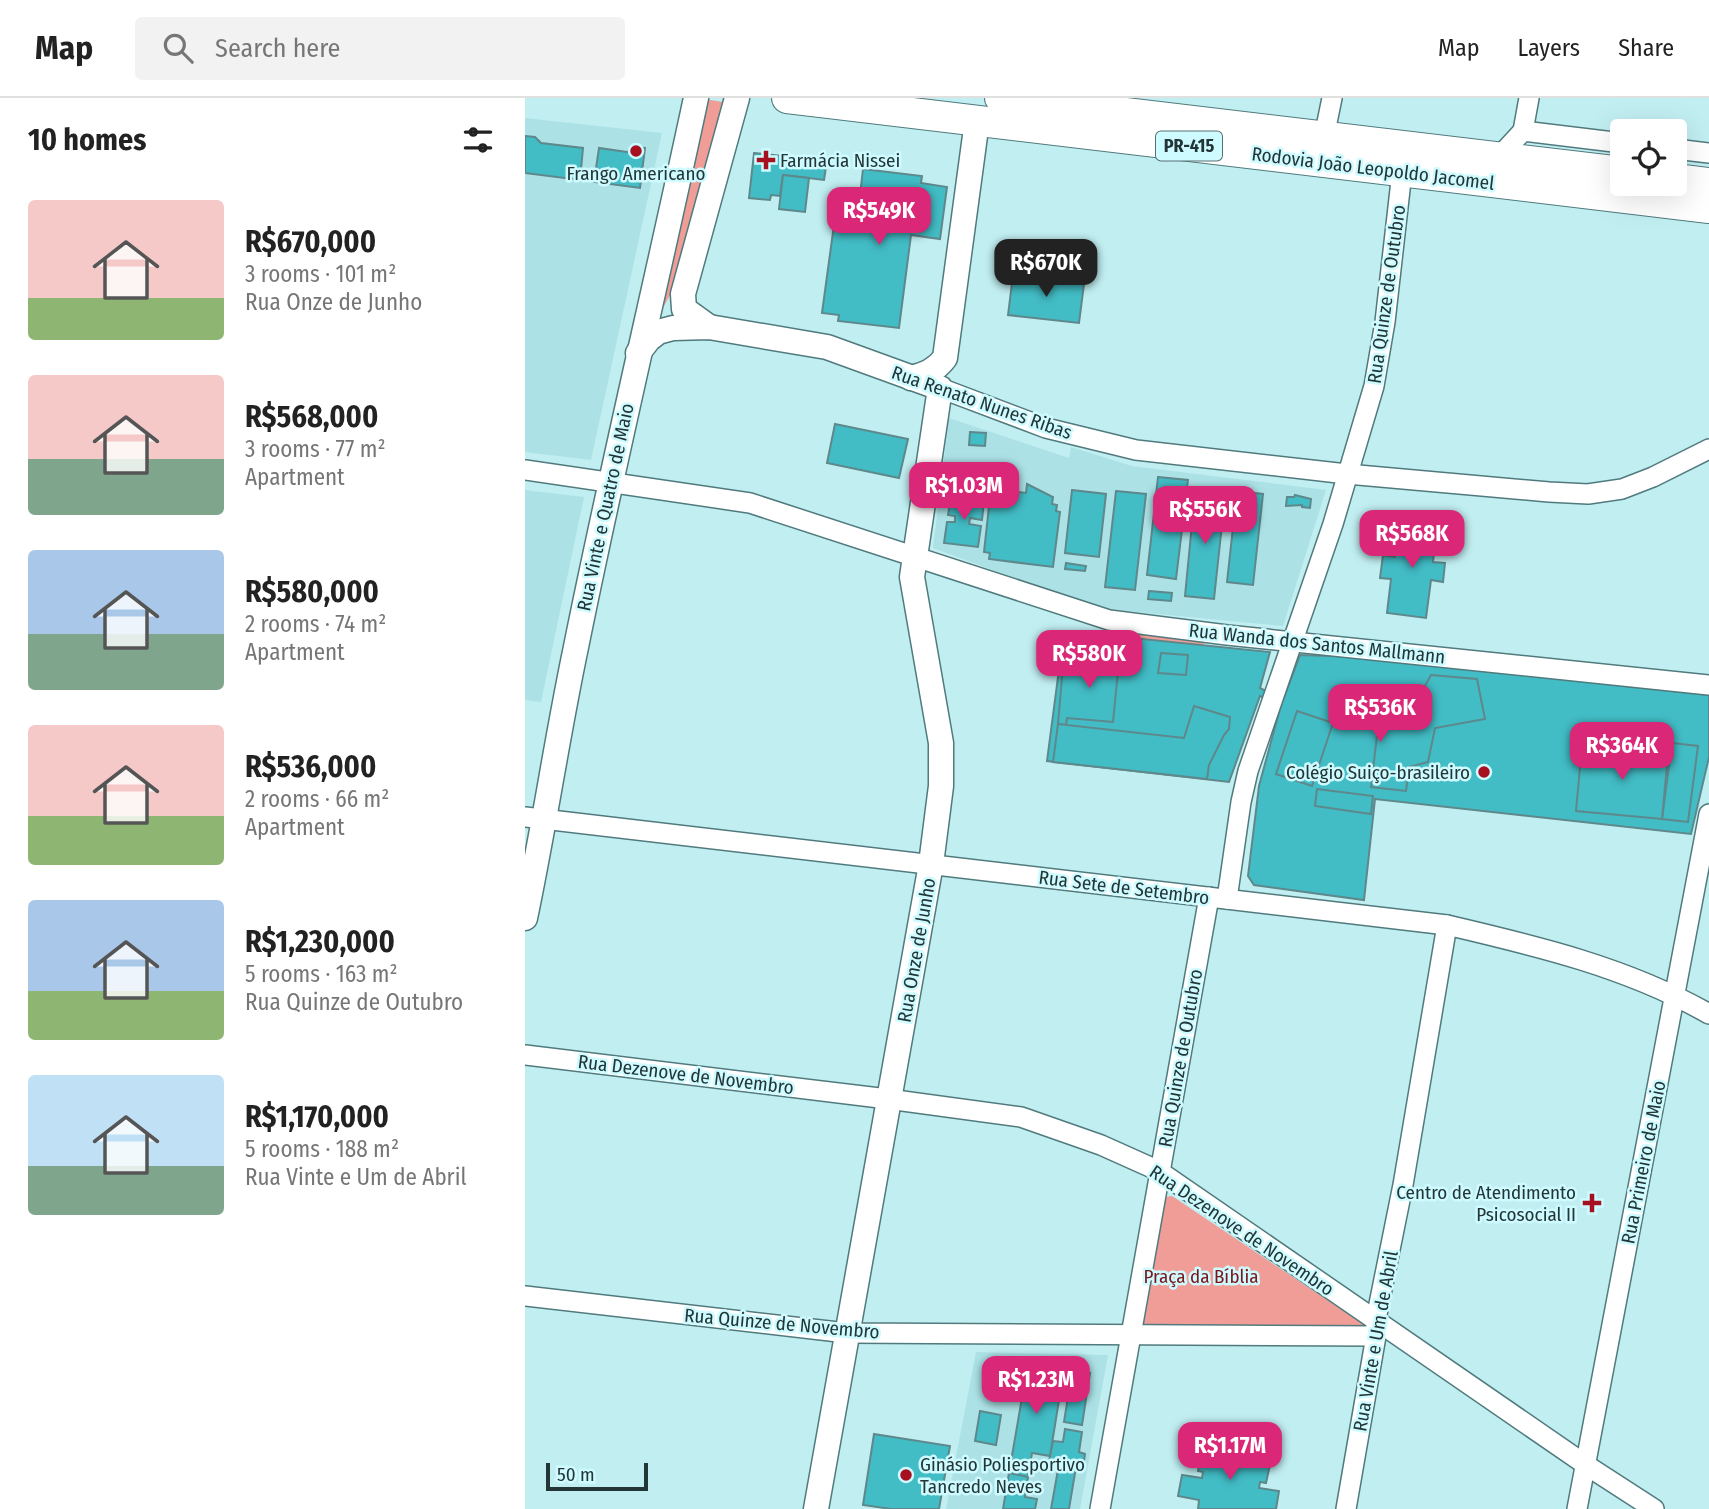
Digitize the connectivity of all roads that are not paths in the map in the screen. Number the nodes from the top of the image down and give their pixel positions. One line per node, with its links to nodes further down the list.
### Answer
1 (696, 98): 21 (main road, Rua Vinte e Quatro de Maio)
2 (737, 98): 20 (main road)
3 (787, 98): 8 (highway, Rodovia João Leopoldo Jacomel / PR-415)
4 (1000, 98): 7 (highway, Rodovia João Leopoldo Jacomel / PR-415)
5 (1332, 98): 10 (street)
6 (1529, 98): 9 (street)
7 (1138, 106): 10 (highway, Rodovia João Leopoldo Jacomel / PR-415)
8 (977, 121): 15 (highway, Rodovia João Leopoldo Jacomel / PR-415); 22 (main road)
9 (1523, 131): 11 (street); 14 (street)
10 (1324, 137): 15 (highway, Rodovia João Leopoldo Jacomel / PR-415)
11 (1610, 142)
12 (1687, 150): 13 (street)
13 (1709, 153)
14 (1498, 158): 15 (highway, Rodovia João Leopoldo Jacomel / PR-415); 16 (highway, Rodovia João Leopoldo Jacomel / PR-415)
15 (1403, 159): 19 (highway, Rodovia João Leopoldo Jacomel / PR-415); 26 (street, Rua Quinze de Outubro)
16 (1610, 171)
17 (1687, 180): 18 (highway)
18 (1709, 183)
19 (1709, 208)
20 (709, 327): 21 (main road, Rua Renato Nunes Ribas); 22 (main road, Rua Renato Nunes Ribas)
21 (638, 353): 27 (main road, Rua Vinte e Quatro de Maio)
22 (911, 378): 23 (main road, Rua Renato Nunes Ribas)
23 (940, 388): 26 (street, Rua Renato Nunes Ribas); 28 (main road, Rua Onze de Junho)
24 (1709, 449): 26 (street, Rua Renato Nunes Ribas)
25 (525, 470): 27 (street, Rua Wanda dos Santos Mallmann)
26 (1347, 474): 29 (street, Rua Quinze de Outubro)
27 (612, 481): 28 (street, Rua Wanda dos Santos Mallmann); 32 (main road, Rua Vinte e Quatro de Maio)
28 (917, 557): 29 (street, Rua Wanda dos Santos Mallmann); 33 (main road, Rua Onze de Junho)
29 (1292, 640): 30 (street, Rua Wanda dos Santos Mallmann); 34 (street, Rua Quinze de Outubro)
30 (1709, 685)
31 (1709, 814): 37 (street, Rua Primeiro de Maio)
32 (535, 819): 33 (street, Rua Sete de Setembro); 35 (main road, Rua Vinte e Quatro de Maio)
33 (931, 864): 34 (street, Rua Sete de Setembro); 40 (main road, Rua Onze de Junho)
34 (1218, 898): 36 (street, Rua Sete de Setembro); 41 (street, Rua Quinze de Outubro)
35 (525, 918)
36 (1447, 925): 37 (street, Rua Sete de Setembro); 43 (street, Rua Vinte e Um de Abril)
37 (1675, 995): 38 (street, Rua Sete de Setembro); 46 (street, Rua Primeiro de Maio)
38 (1709, 1014)
39 (525, 1055): 40 (street, Rua Dezenove de Novembro)
40 (888, 1098): 41 (street, Rua Dezenove de Novembro); 44 (main road, Rua Onze de Junho)
41 (1159, 1171): 43 (street, Rua Dezenove de Novembro); 45 (street, Rua Quinze de Outubro)
42 (525, 1296): 44 (street, Rua Quinze de Novembro)
43 (1376, 1327): 45 (street, Rua Quinze de Novembro); 46 (street, Rua Dezenove de Novembro); 49 (street, Rua Vinte e Um de Abril)
44 (847, 1333): 45 (street, Rua Quinze de Novembro); 47 (main road, Rua Onze de Junho)
45 (1131, 1335): 48 (street, Rua Quinze de Outubro)
46 (1586, 1465): 50 (street, Rua Primeiro de Maio); 51 (street, Rua Dezenove de Novembro)
47 (815, 1509)
48 (1100, 1509)
49 (1346, 1509)
50 (1577, 1509)
51 (1654, 1509)

